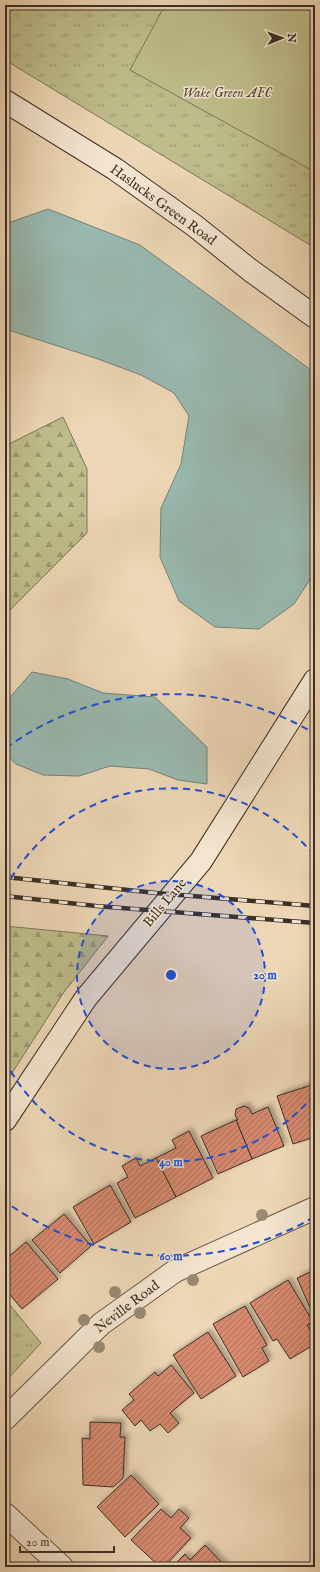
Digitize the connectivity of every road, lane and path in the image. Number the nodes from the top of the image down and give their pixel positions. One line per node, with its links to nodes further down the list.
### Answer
1 (5, 101): 2 (street, Haslucks Green Road)
2 (315, 317)
3 (315, 680): 4 (street, Bills Lane)
4 (5, 1120)
5 (315, 1208): 6 (street, Neville Road)
6 (5, 1419)
7 (5, 1514): 8 (street)
8 (62, 1567)

